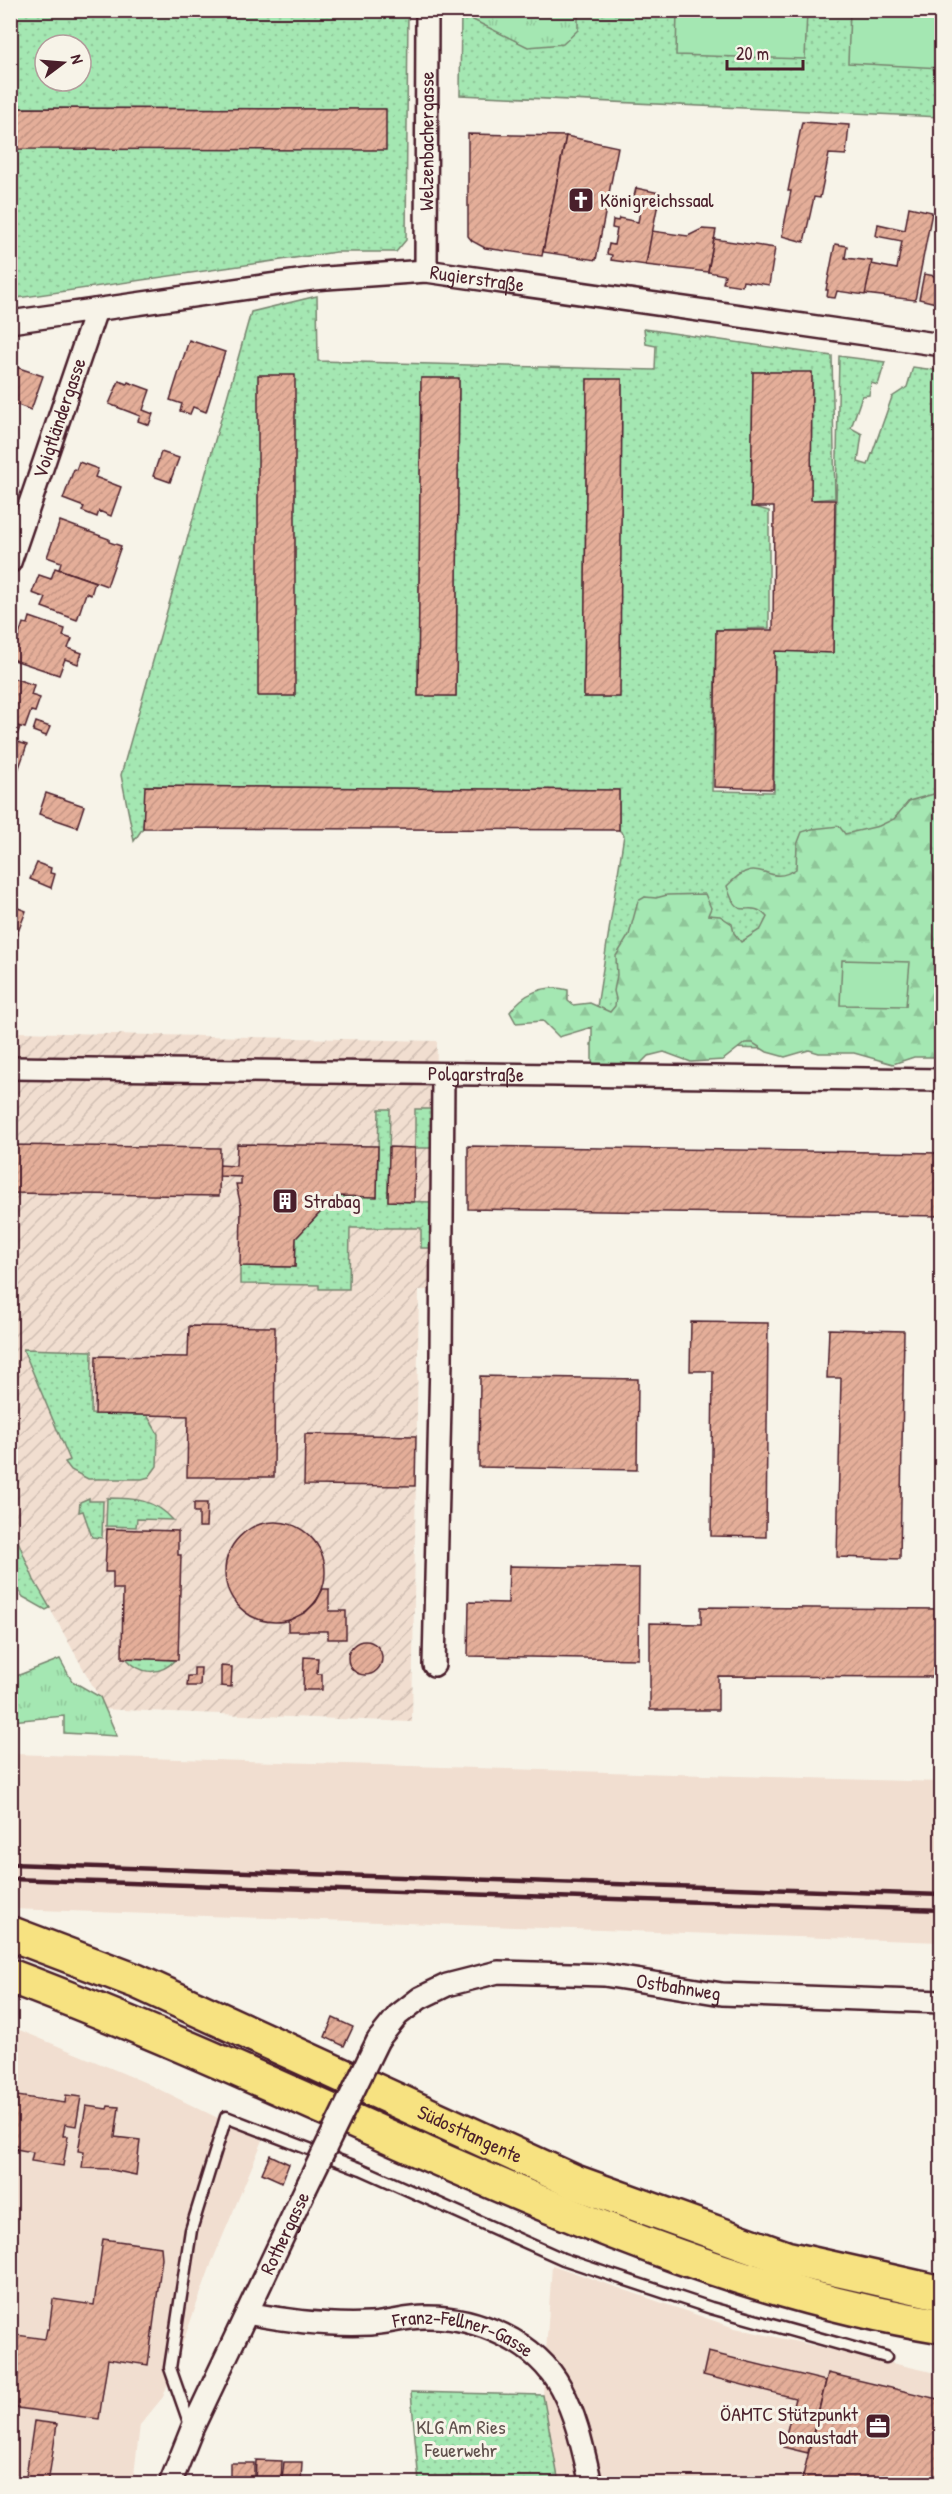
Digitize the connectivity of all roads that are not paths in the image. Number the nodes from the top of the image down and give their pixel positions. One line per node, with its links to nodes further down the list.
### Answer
1 (427, 10): 2 (street, Welzenbachergasse)
2 (426, 271): 3 (street, Rugierstraße); 5 (street, Rugierstraße)
3 (96, 310): 4 (street, Rugierstraße); 6 (street, Voigtländergasse)
4 (10, 322)
5 (942, 345)
6 (10, 562)
7 (10, 1068): 8 (street, Polgarstraße)
8 (443, 1074): 9 (street, Polgarstraße); 10 (street)
9 (942, 1080)
10 (434, 1665)
11 (12, 1934): 15 (highway, Südosttangente)
12 (10, 1976): 17 (highway, Südosttangente)
13 (420, 1998): 14 (street, Ostbahnweg); 16 (street, Rothergasse, bridge)
14 (942, 2002)
15 (942, 2293)
16 (247, 2313): 19 (street, Rothergasse); 21 (street, Franz-Fellner-Gasse)
17 (942, 2326)
18 (886, 2357): 19 (lane)
19 (192, 2429): 20 (street, Rothergasse)
20 (171, 2484)
21 (591, 2484)

